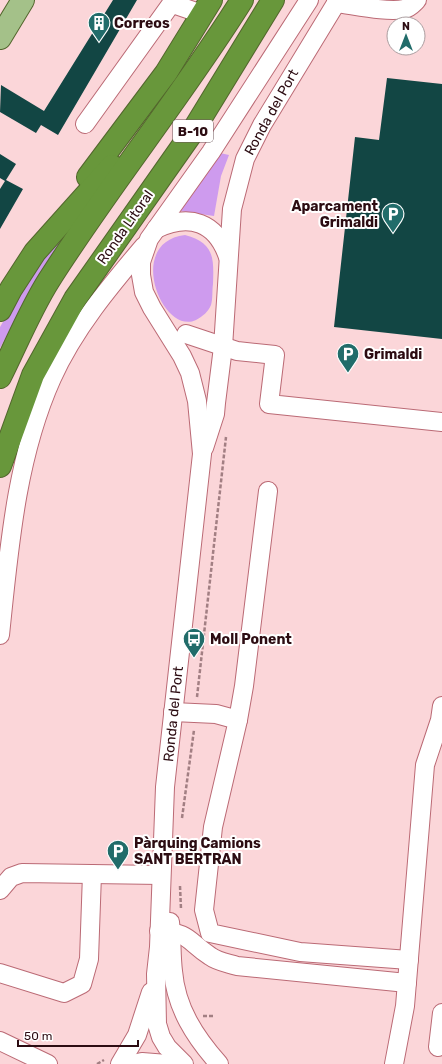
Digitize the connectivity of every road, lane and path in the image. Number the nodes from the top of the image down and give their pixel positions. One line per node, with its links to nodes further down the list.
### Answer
1 (23, 0): 9 (main road)
2 (242, 0): 10 (highway, B-10)
3 (273, 0): 24 (highway, Ronda Litoral / B-10)
4 (308, 0): 13 (street, Ronda del Port)
5 (417, 0): 6 (street)
6 (337, 1): 14 (street, Ronda del Port)
7 (174, 2): 8 (street); 11 (street)
8 (206, 7): 12 (highway, B-10)
9 (0, 38)
10 (198, 67): 12 (highway, B-10); 20 (highway, B-10)
11 (86, 124)
12 (66, 216): 16 (highway, B-10)
13 (153, 234): 14 (street, Ronda del Port); 17 (street, Ronda del Port); 26 (street)
14 (229, 258): 15 (street, Ronda del Port)
15 (226, 307): 18 (street); 19 (street, Ronda del Port)
16 (0, 310)
17 (160, 322): 18 (street); 23 (street, Ronda del Port)
18 (186, 334): 19 (street)
19 (223, 347): 21 (street); 23 (street, Ronda del Port)
20 (0, 377)
21 (442, 422)
22 (226, 436): 27 (path, Ronda del Port)
23 (202, 454): 29 (street, Ronda del Port)
24 (0, 466)
25 (268, 491): 30 (street)
26 (0, 636)
27 (198, 695)
28 (442, 706): 38 (street)
29 (173, 712): 30 (street); 34 (street, Ronda del Port)
30 (238, 720): 38 (street)
31 (194, 735): 32 (path, Ronda del Port)
32 (181, 826)
33 (92, 874): 34 (street); 36 (street); 39 (street)
34 (161, 875): 37 (street, Ronda del Port)
35 (179, 880): 37 (path)
36 (0, 890)
37 (171, 932): 40 (street, Ronda del Port); 41 (street); 50 (street)
38 (409, 960): 41 (street)
39 (0, 973)
40 (156, 974): 46 (street, Ronda del Port); 49 (street, Ronda del Port)
41 (407, 983): 51 (street)
42 (442, 1013): 44 (street)
43 (0, 1041): 45 (street)
44 (438, 1047)
45 (48, 1064)
46 (120, 1064)
47 (132, 1064): 48 (street)
48 (168, 1064)
49 (184, 1064)
50 (219, 1064)
51 (394, 1064)

